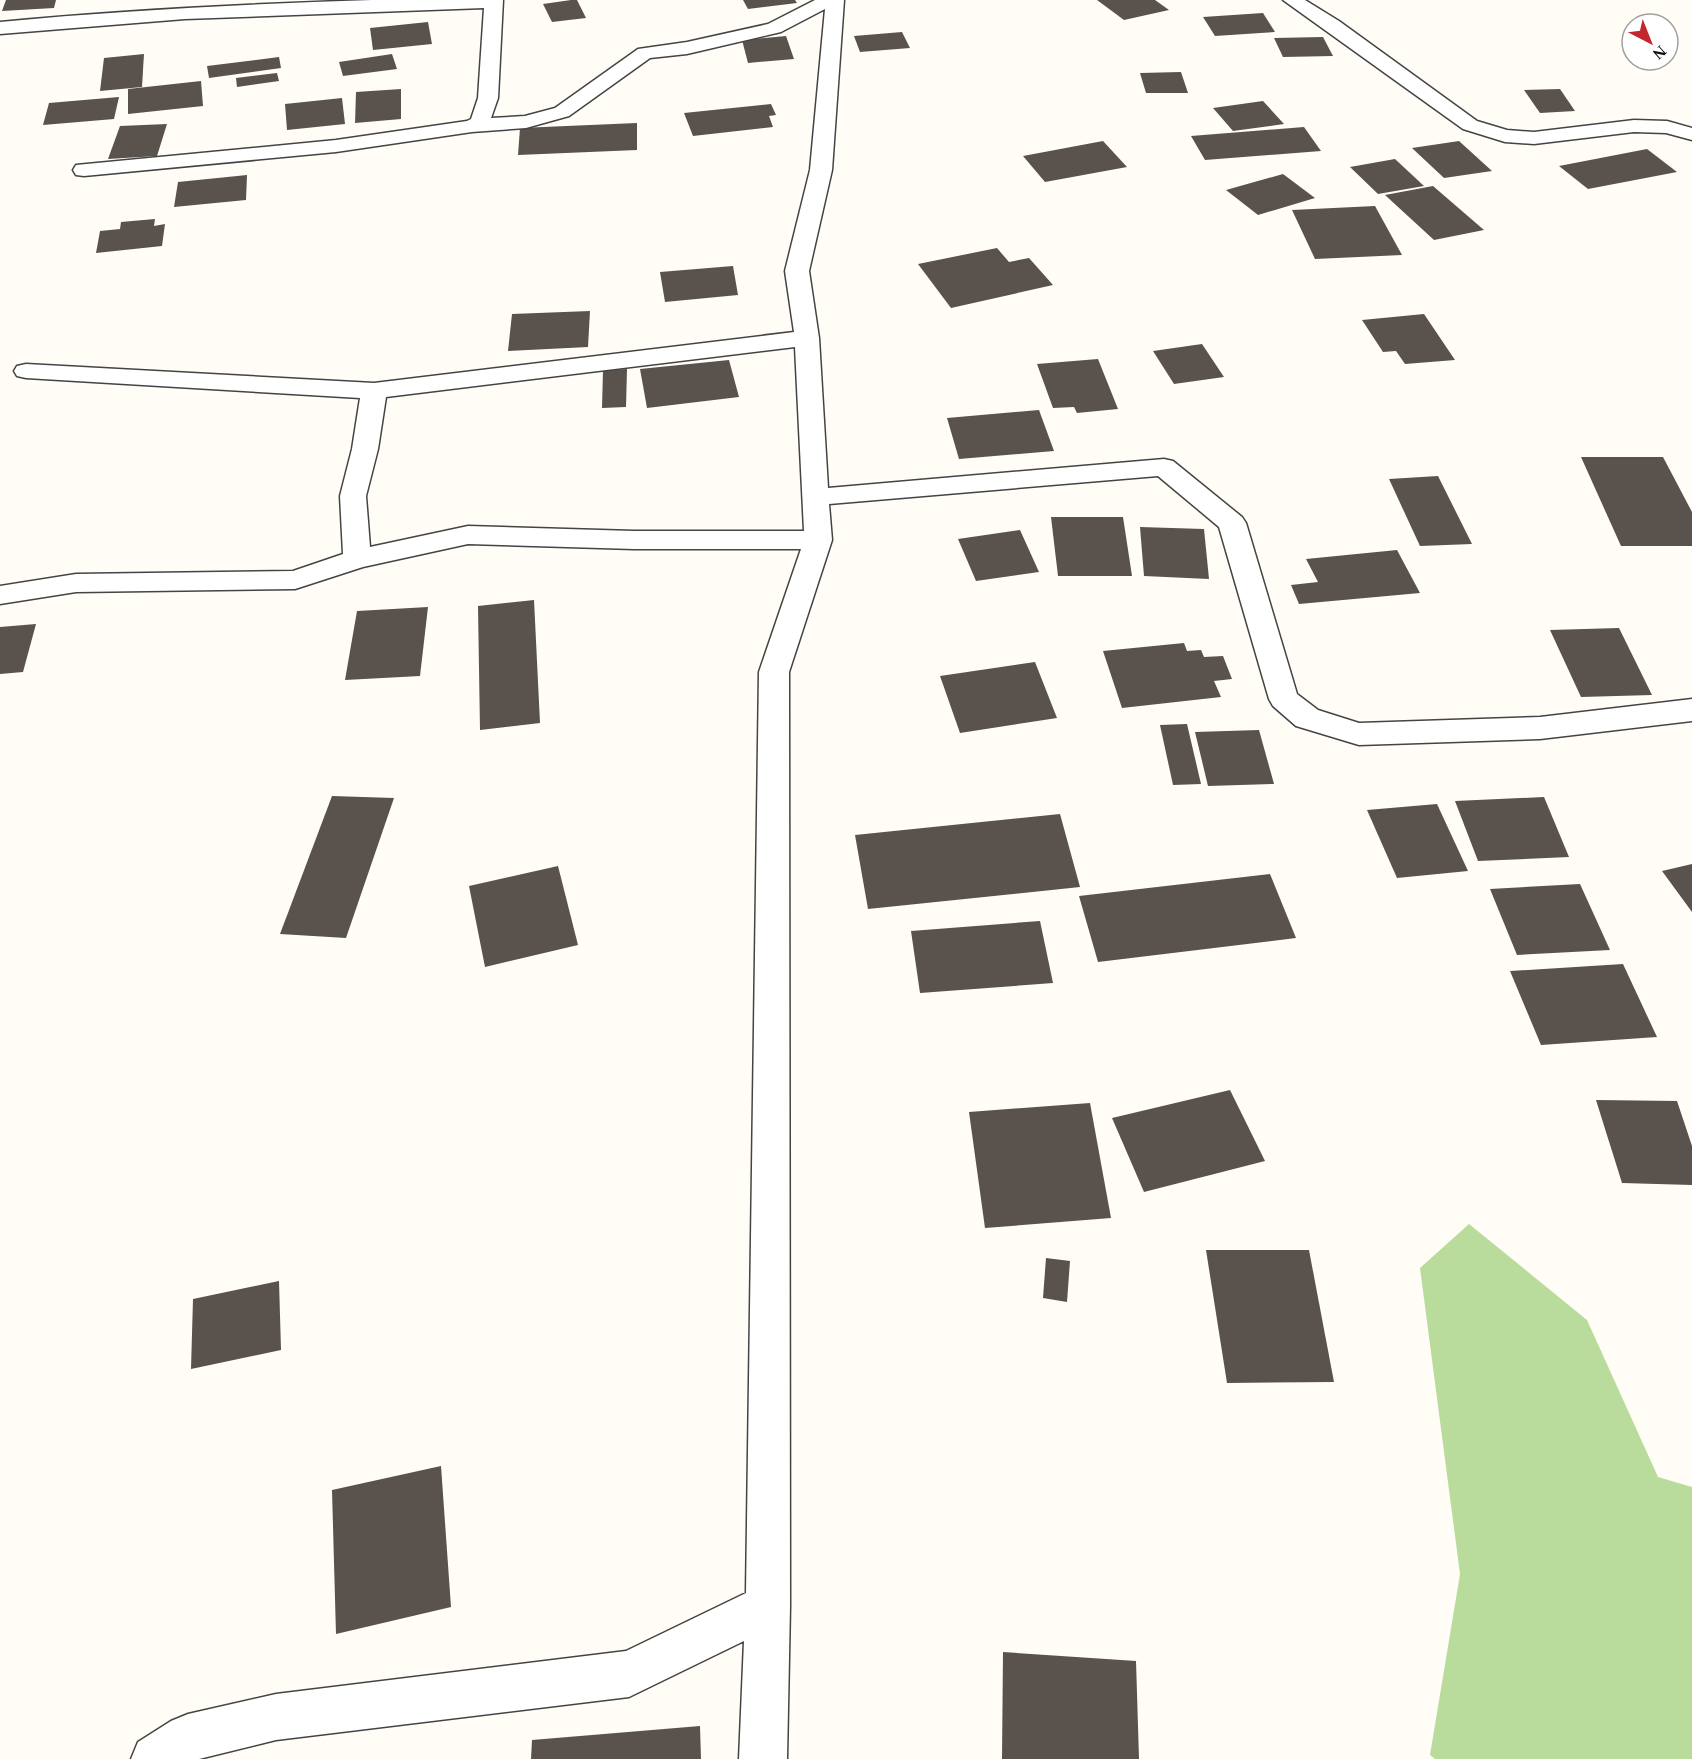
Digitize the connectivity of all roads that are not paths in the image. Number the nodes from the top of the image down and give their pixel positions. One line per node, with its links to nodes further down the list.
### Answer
1 (829, 0): 6 (street)
2 (835, 0): 9 (street)
3 (1292, 0): 7 (street)
4 (494, 1): 5 (street); 6 (street)
5 (0, 28)
6 (472, 126): 8 (street)
7 (1692, 134)
8 (84, 170)
9 (807, 338): 11 (street); 12 (street)
10 (26, 370): 11 (street)
11 (374, 391): 14 (street)
12 (816, 497): 13 (street); 16 (street)
13 (818, 540): 14 (street); 17 (street)
14 (357, 559): 15 (street)
15 (0, 595)
16 (1692, 710)
17 (768, 1606): 18 (street); 19 (street)
18 (155, 1759)
19 (763, 1759)

